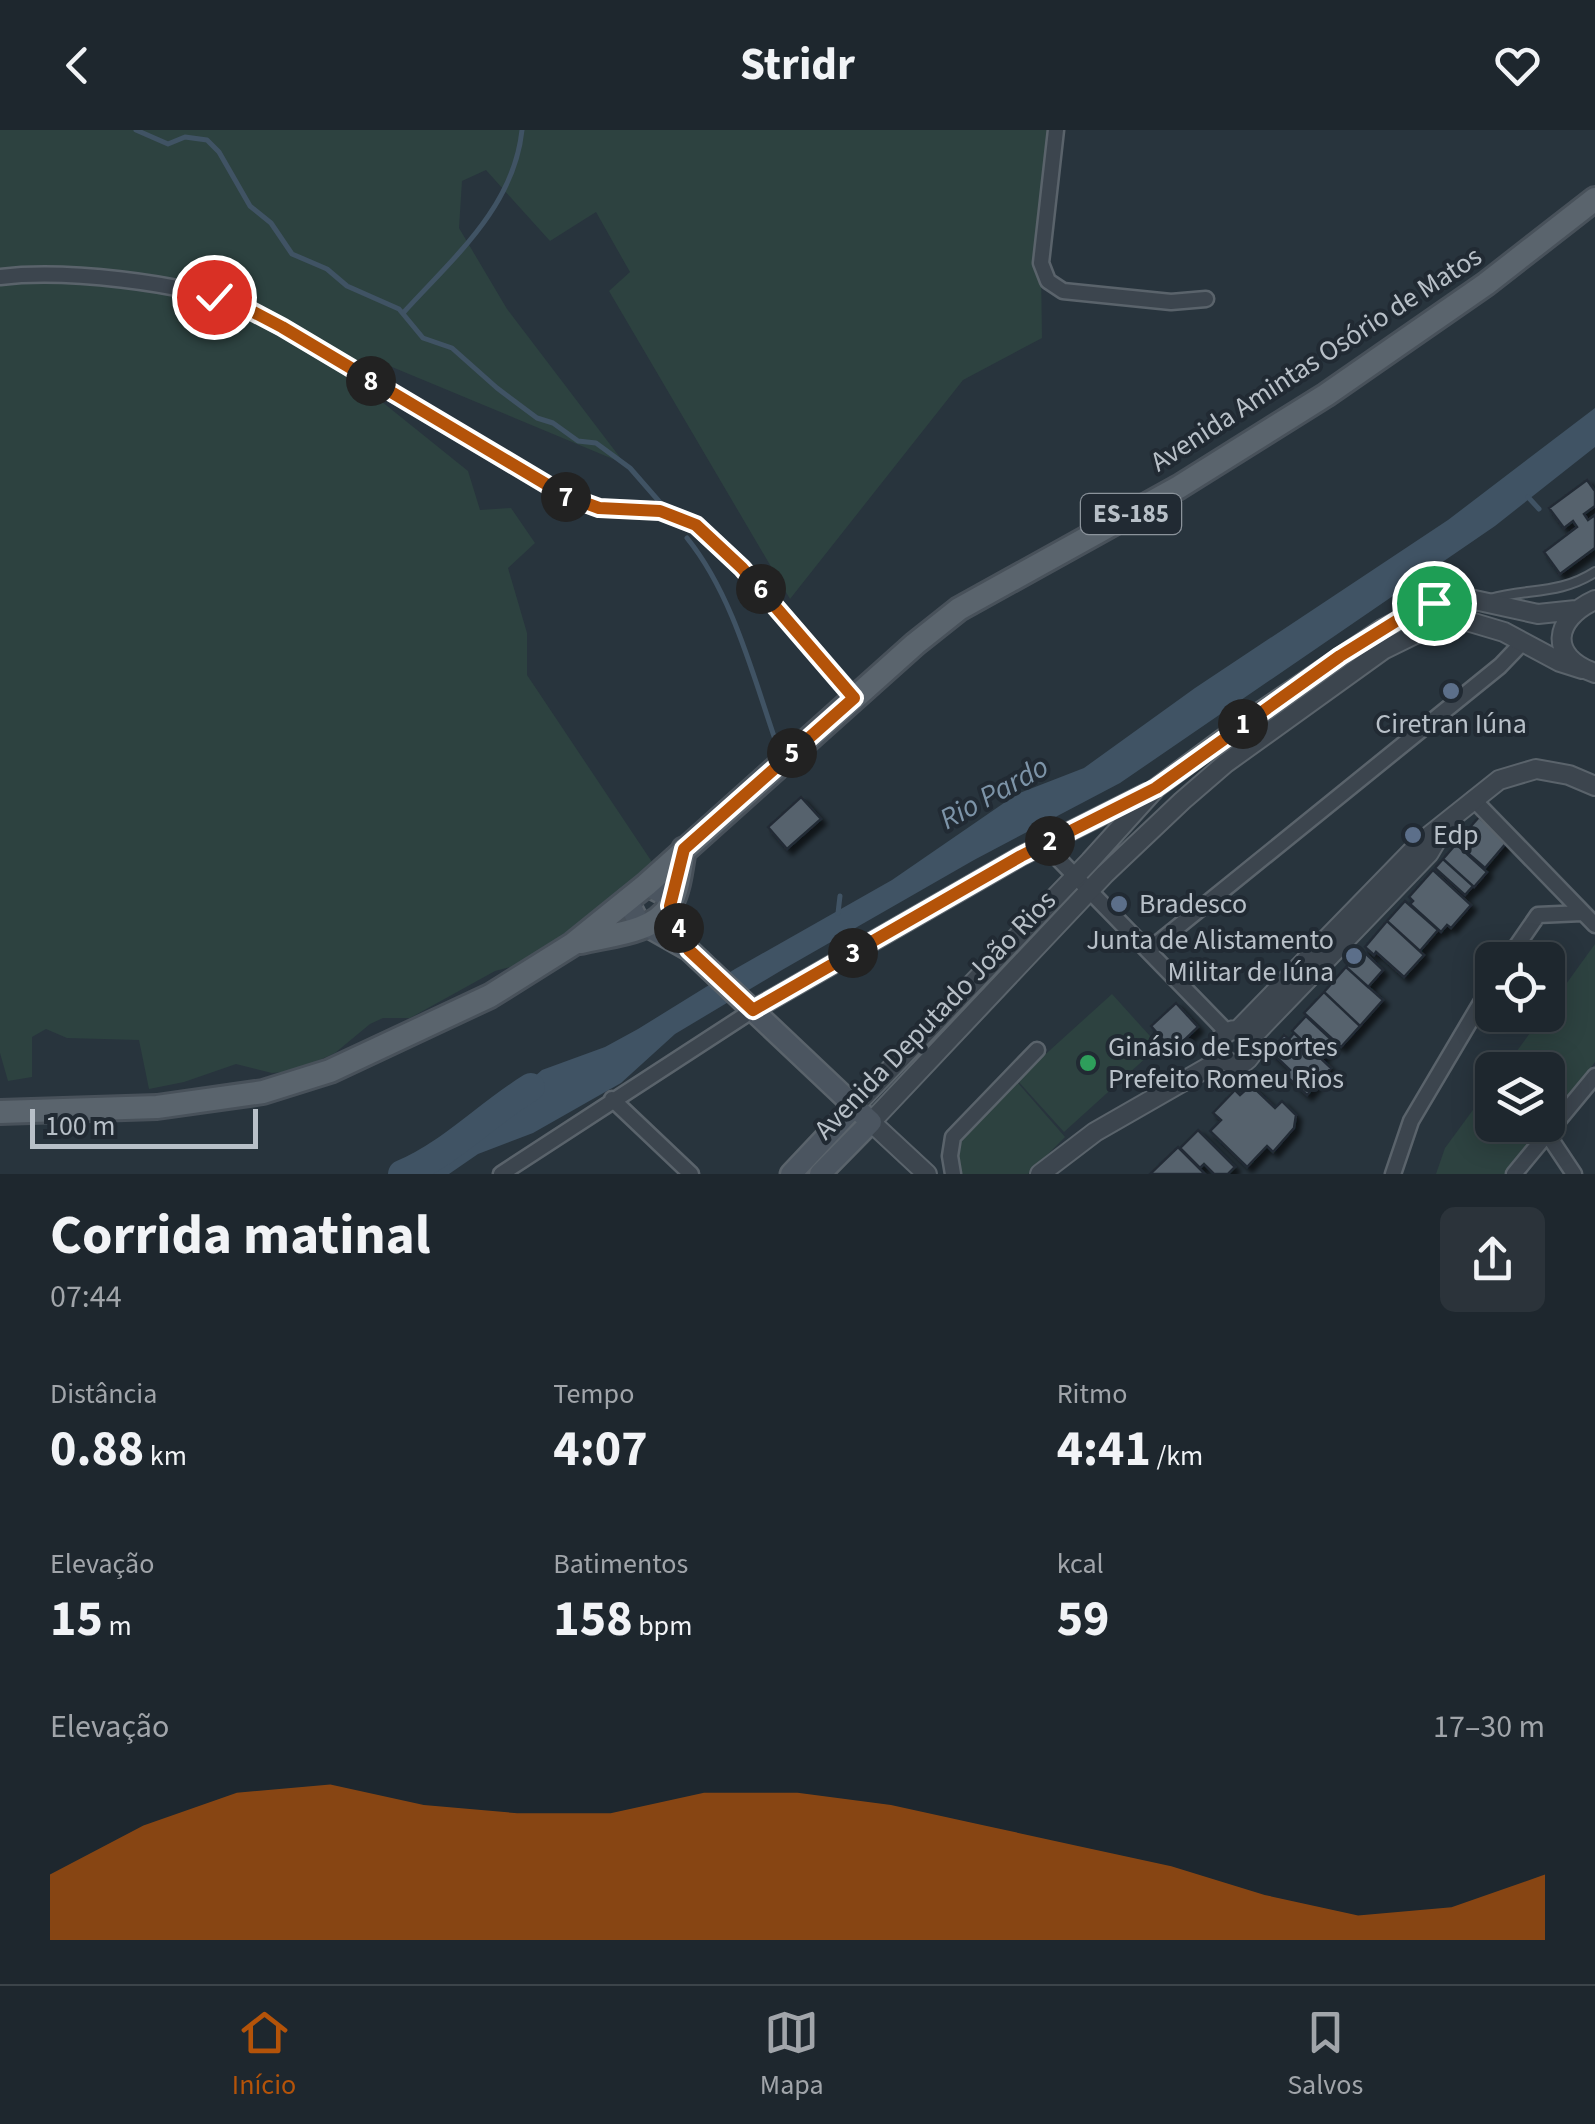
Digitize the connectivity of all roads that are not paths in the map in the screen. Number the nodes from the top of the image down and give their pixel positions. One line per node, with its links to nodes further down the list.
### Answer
1 (1056, 130): 4 (street)
2 (1595, 199): 11 (main road, Avenida Amintas Osório de Matos / ES-185)
3 (0, 277): 11 (street)
4 (1206, 299)
5 (1595, 572): 7 (lane)
6 (1595, 600): 8 (street)
7 (1482, 602): 8 (street, Avenida Deputado João Rios); 13 (street, Avenida Deputado João Rios)
8 (1576, 610): 10 (street)
9 (1523, 642): 10 (street, Avenida Deputado João Rios); 19 (street, Avenida Deputado João Rios); 26 (street)
10 (1588, 671)
11 (854, 698): 16 (main road, Avenida Amintas Osório de Matos / ES-185)
12 (1595, 786): 14 (street)
13 (1156, 788): 15 (street); 17 (street, Avenida Deputado João Rios)
14 (1474, 799): 21 (street); 30 (street)
15 (1044, 844): 17 (street); 28 (street)
16 (684, 849): 18 (main road, ES-185); 20 (main road)
17 (1075, 876): 19 (street); 35 (street, Avenida Deputado João Rios)
18 (637, 892): 20 (main road); 23 (main road); 25 (main road, ES-185)
19 (1090, 892): 26 (street); 38 (street, Avenida Deputado João Rios)
20 (670, 906): 23 (main road); 27 (main road)
21 (1582, 913): 22 (street); 24 (street)
22 (1595, 924)
23 (644, 927): 25 (main road); 27 (main road)
24 (1519, 942)
25 (573, 944): 37 (main road, ES-185)
26 (1148, 951): 30 (street)
27 (691, 953): 28 (main road)
28 (747, 1004): 34 (street); 35 (main road)
29 (1475, 1013): 49 (street)
30 (1239, 1033): 32 (street); 32 (street)
31 (1037, 1050): 47 (street)
32 (1224, 1058): 48 (street)
33 (1595, 1076): 36 (street)
34 (612, 1099): 41 (street); 43 (street)
35 (856, 1106): 38 (main road); 44 (main road, Avenida Deputado João Rios)
36 (1565, 1110)
37 (0, 1112)
38 (872, 1122): 45 (main road, Avenida Deputado João Rios); 46 (street)
39 (1538, 1142): 50 (street)
40 (1553, 1142): 51 (street)
41 (518, 1170): 42 (street)
42 (502, 1174)
43 (690, 1174)
44 (792, 1174)
45 (820, 1174)
46 (927, 1174)
47 (953, 1174)
48 (1040, 1174)
49 (1393, 1174)
50 (1514, 1174)
51 (1574, 1174)

